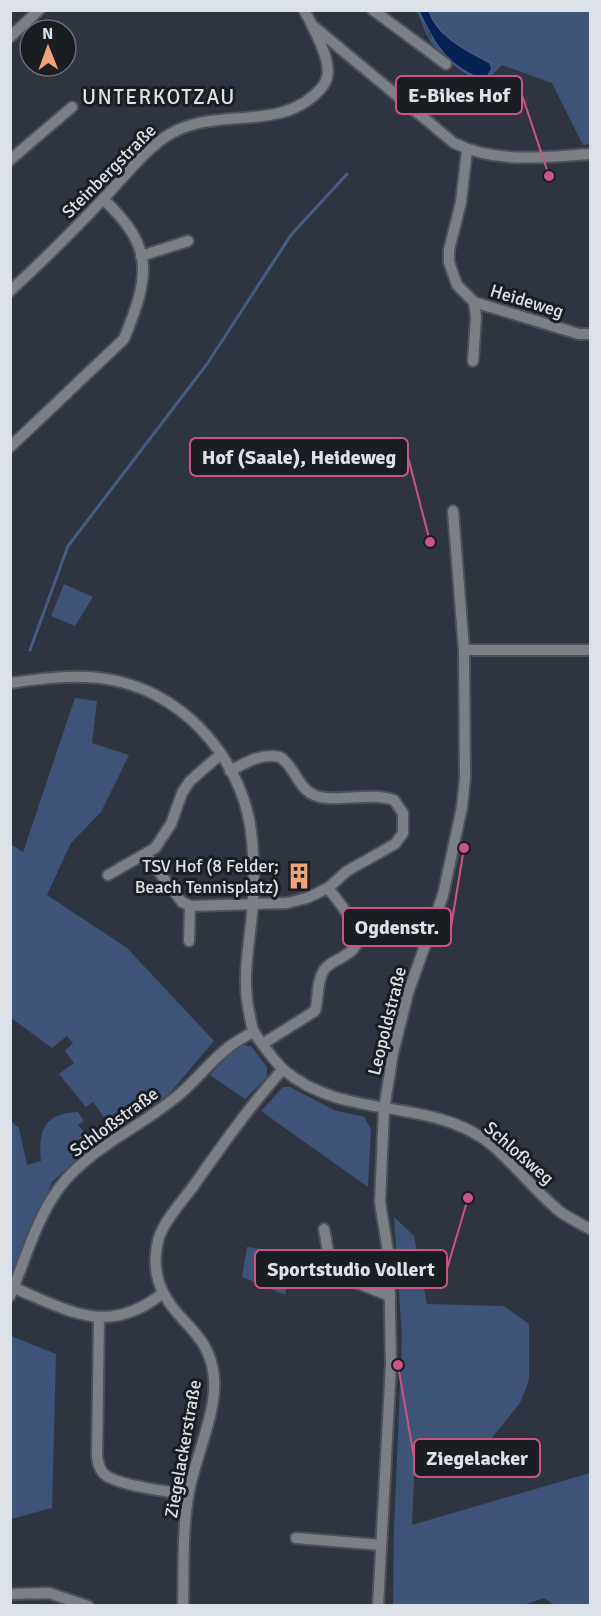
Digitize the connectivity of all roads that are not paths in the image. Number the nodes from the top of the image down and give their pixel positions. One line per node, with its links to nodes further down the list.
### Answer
1 (39, 10): 5 (street)
2 (304, 10): 4 (street, Steinbergstraße)
3 (373, 10): 6 (street)
4 (312, 25): 8 (street); 11 (street, Steinbergstraße)
5 (10, 37)
6 (446, 64)
7 (72, 107): 10 (street)
8 (467, 150): 9 (street); 15 (street, Heideweg)
9 (591, 154)
10 (10, 160)
11 (103, 199): 13 (street); 14 (street, Steinbergstraße)
12 (188, 241): 13 (street)
13 (141, 256): 18 (street)
14 (10, 291)
15 (474, 302): 16 (street, Heideweg); 17 (street)
16 (591, 334)
17 (473, 361)
18 (10, 447)
19 (453, 511): 20 (street, Leopoldstraße)
20 (464, 650): 21 (street); 34 (street, Leopoldstraße)
21 (591, 650)
22 (10, 683): 23 (street)
23 (221, 754): 24 (street); 25 (street)
24 (231, 771): 27 (street); 28 (street)
25 (146, 855): 26 (street); 29 (street)
26 (108, 875)
27 (328, 888): 28 (street); 32 (street)
28 (253, 904): 29 (street); 31 (street)
29 (190, 906): 30 (street)
30 (189, 941)
31 (254, 1032): 32 (street, Schloßweg); 37 (street, Schloßstraße)
32 (264, 1043): 33 (street, Schloßweg)
33 (283, 1069): 34 (street, Schloßweg); 38 (street, Ziegelackerstraße)
34 (384, 1109): 35 (street, Schloßweg); 39 (street, Leopoldstraße)
35 (591, 1229)
36 (324, 1230): 39 (street)
37 (12, 1292): 40 (street)
38 (163, 1293): 40 (street); 41 (street, Ziegelackerstraße)
39 (390, 1296): 43 (street, Leopoldstraße)
40 (99, 1319): 41 (street)
41 (188, 1495): 46 (street, Ziegelackerstraße)
42 (296, 1538): 43 (street)
43 (381, 1545): 47 (street, Leopoldstraße)
44 (10, 1594): 45 (street)
45 (88, 1605)
46 (183, 1605)
47 (378, 1605)

